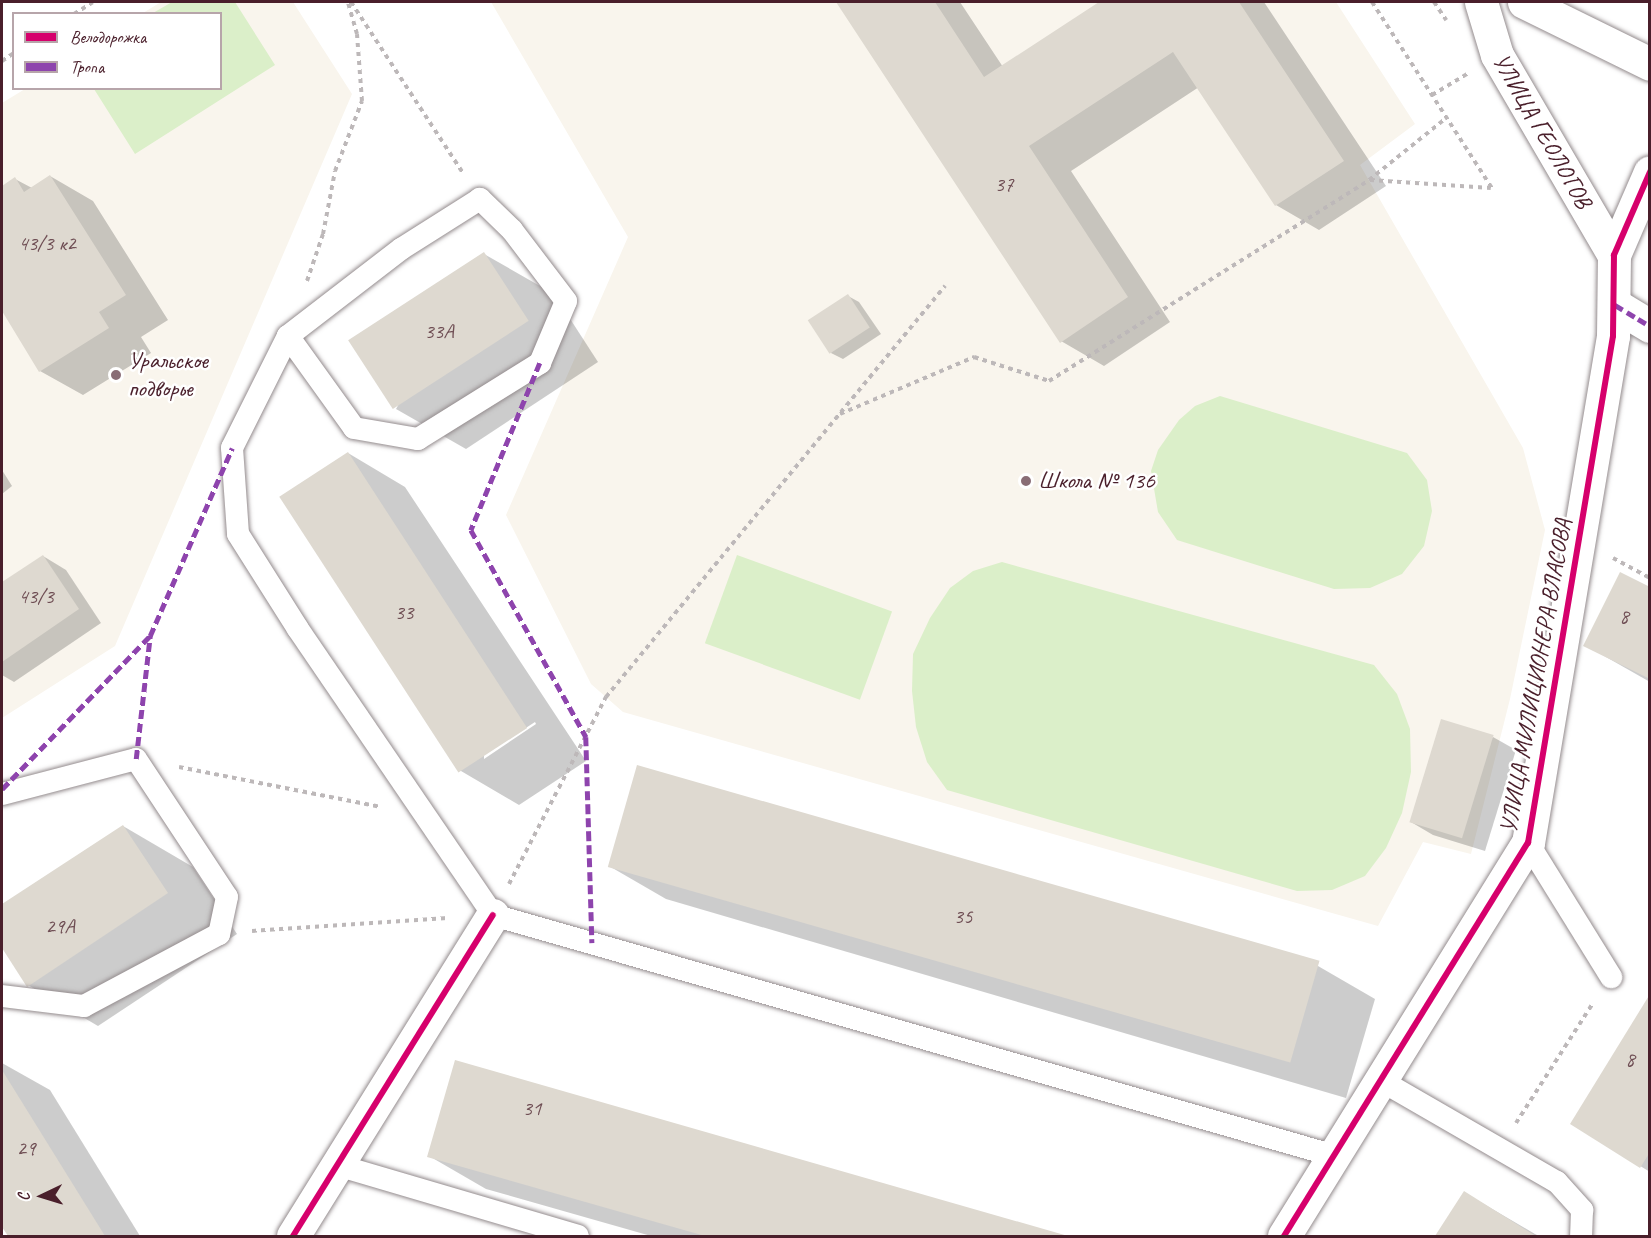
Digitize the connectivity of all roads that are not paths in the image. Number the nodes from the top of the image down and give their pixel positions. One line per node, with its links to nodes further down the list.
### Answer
1 (1481, 2): 5 (street, УЛИЦА ГЕОЛОГОВ)
2 (1524, 2): 3 (street)
3 (1650, 64)
4 (1650, 172): 5 (street, УЛИЦА МИЛИЦИОНЕРА ВЛАСОВА)
5 (1614, 255): 6 (street, УЛИЦА МИЛИЦИОНЕРА ВЛАСОВА)
6 (1616, 305): 7 (street); 10 (street, УЛИЦА МИЛИЦИОНЕРА ВЛАСОВА)
7 (1650, 326)
8 (288, 336): 8 (lane); 11 (lane)
9 (2, 794): 13 (lane)
10 (1528, 843): 12 (lane); 14 (street, УЛИЦА МИЛИЦИОНЕРА ВЛАСОВА)
11 (493, 915): 15 (lane); 16 (street)
12 (1611, 977)
13 (2, 996)
14 (1380, 1080): 15 (street, УЛИЦА МИЛИЦИОНЕРА ВЛАСОВА); 20 (lane)
15 (1335, 1156): 19 (street, УЛИЦА МИЛИЦИОНЕРА ВЛАСОВА)
16 (337, 1165): 17 (street); 18 (lane)
17 (292, 1236)
18 (578, 1236)
19 (1284, 1236)
20 (1581, 1236)

